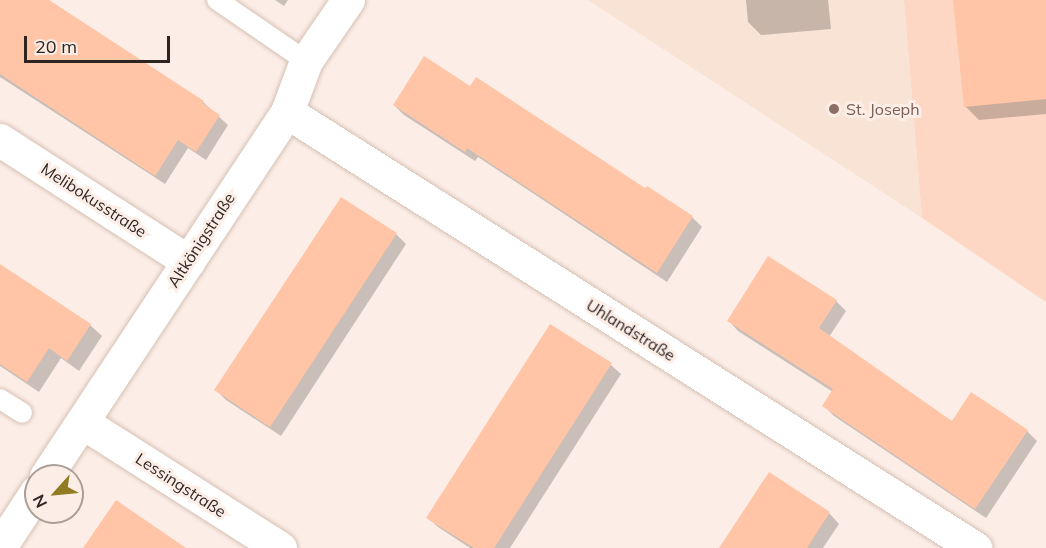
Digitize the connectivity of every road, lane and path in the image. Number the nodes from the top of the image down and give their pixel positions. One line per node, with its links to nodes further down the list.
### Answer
1 (217, 0): 3 (lane)
2 (348, 0): 3 (street, Altkönigstraße)
3 (306, 61): 4 (street, Altkönigstraße)
4 (286, 112): 6 (street, Altkönigstraße); 14 (street, Uhlandstraße)
5 (0, 140): 6 (street, Melibokusstraße)
6 (188, 261): 9 (street, Altkönigstraße)
7 (0, 399): 8 (lane)
8 (22, 413)
9 (82, 422): 10 (street, Altkönigstraße); 13 (street, Lessingstraße)
10 (54, 464)
11 (24, 510): 12 (street)
12 (0, 547)
13 (280, 548)
14 (975, 548)

